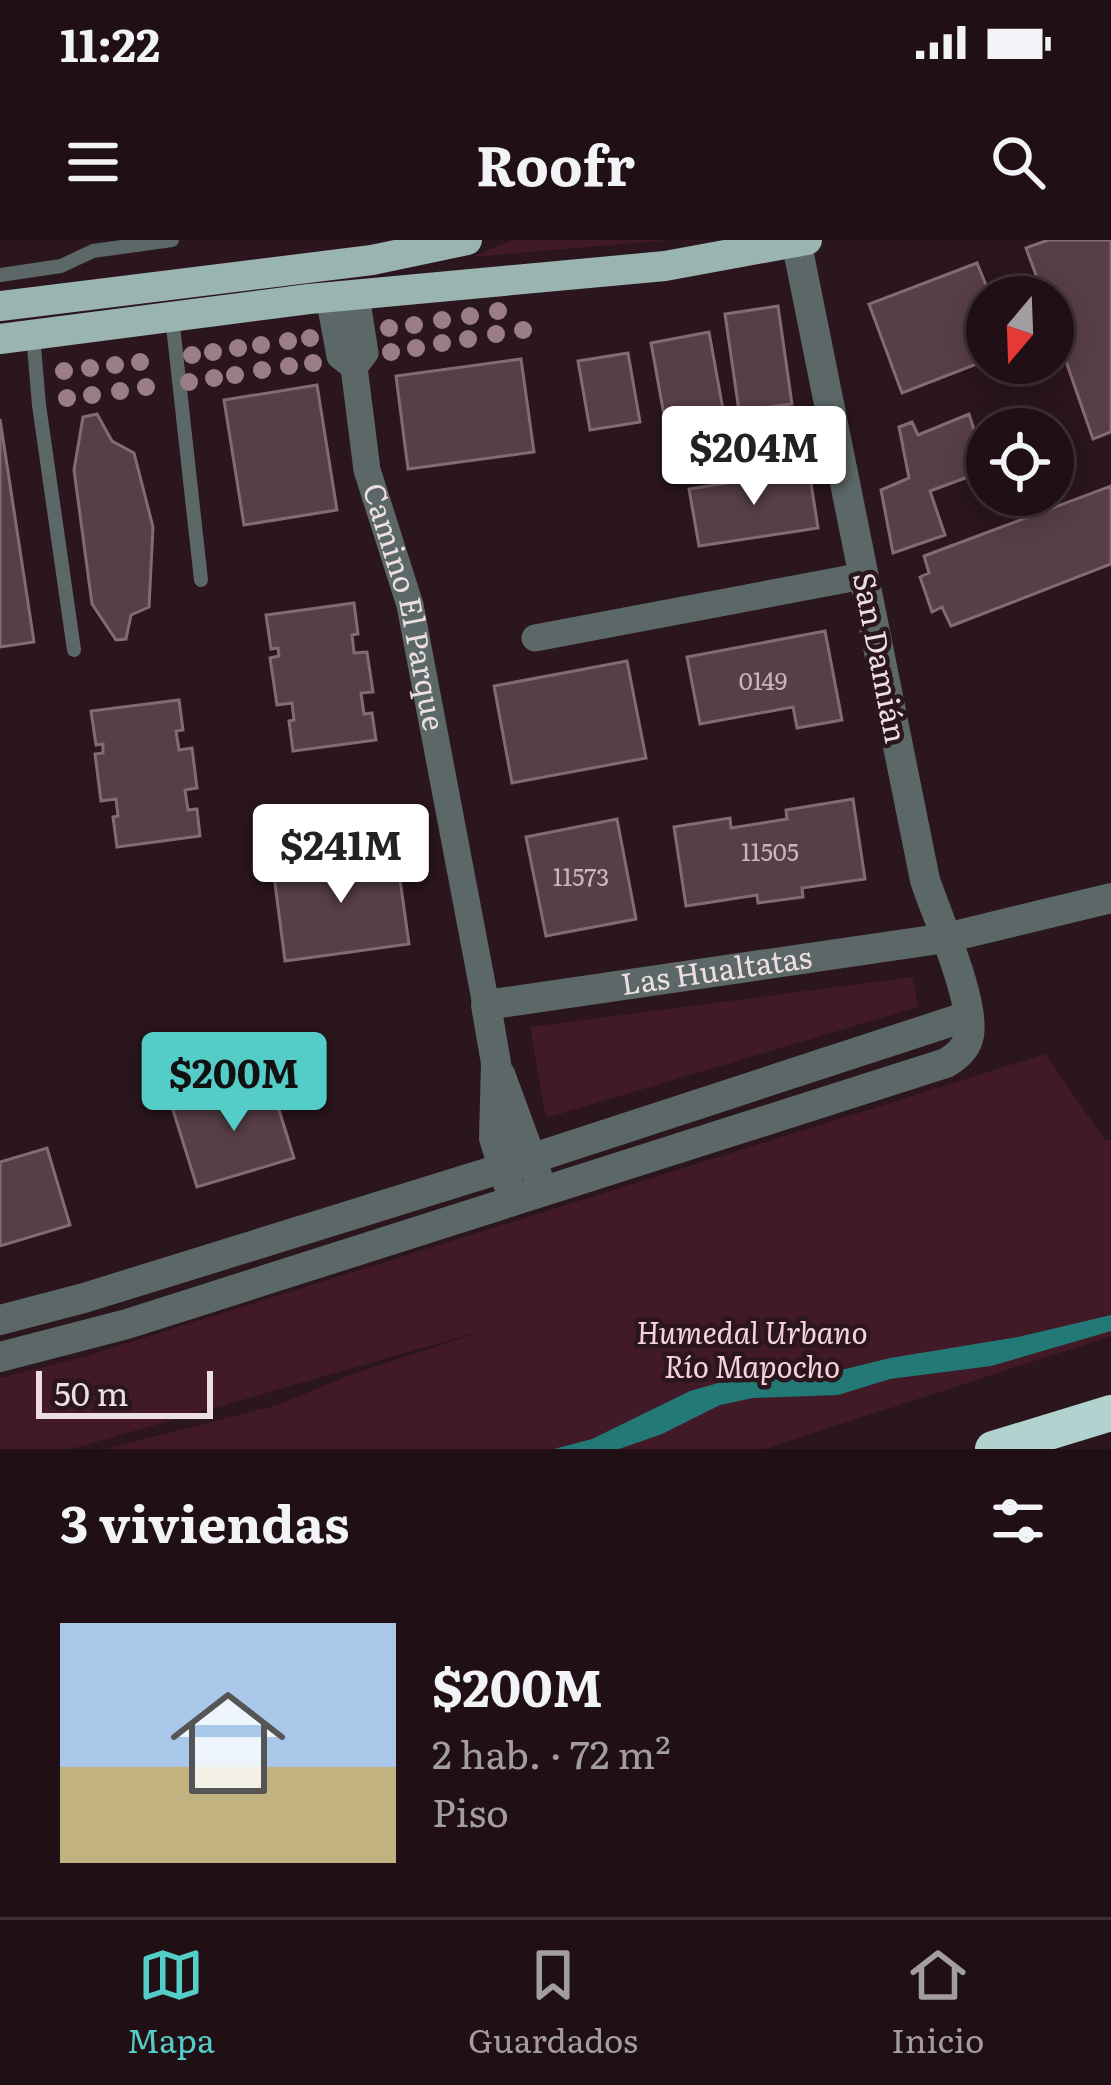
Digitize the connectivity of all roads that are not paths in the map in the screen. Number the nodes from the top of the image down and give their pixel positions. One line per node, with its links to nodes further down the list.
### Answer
1 (172, 240): 5 (lane)
2 (466, 240): 9 (main road)
3 (690, 240): 6 (main road)
4 (800, 241): 6 (main road); 13 (street, San Damián)
5 (133, 243): 7 (lane)
6 (665, 266): 8 (main road)
7 (0, 275)
8 (342, 296): 10 (main road); 19 (street, Camino El Parque)
9 (0, 306)
10 (172, 316): 11 (main road); 14 (lane)
11 (33, 335): 12 (main road); 16 (lane)
12 (0, 339)
13 (863, 576): 15 (street); 18 (street, San Damián)
14 (201, 580)
15 (535, 638)
16 (74, 650)
17 (1111, 898): 18 (street, Las Hualtatas)
18 (946, 938): 19 (street, Las Hualtatas); 20 (street, San Damián)
19 (486, 1005): 21 (street, Camino El Parque)
20 (968, 1016): 21 (street); 22 (street)
21 (517, 1163): 22 (street, Camino El Parque); 23 (street)
22 (528, 1198): 24 (street)
23 (0, 1320)
24 (0, 1357)
25 (1111, 1413): 26 (highway)
26 (993, 1449)

